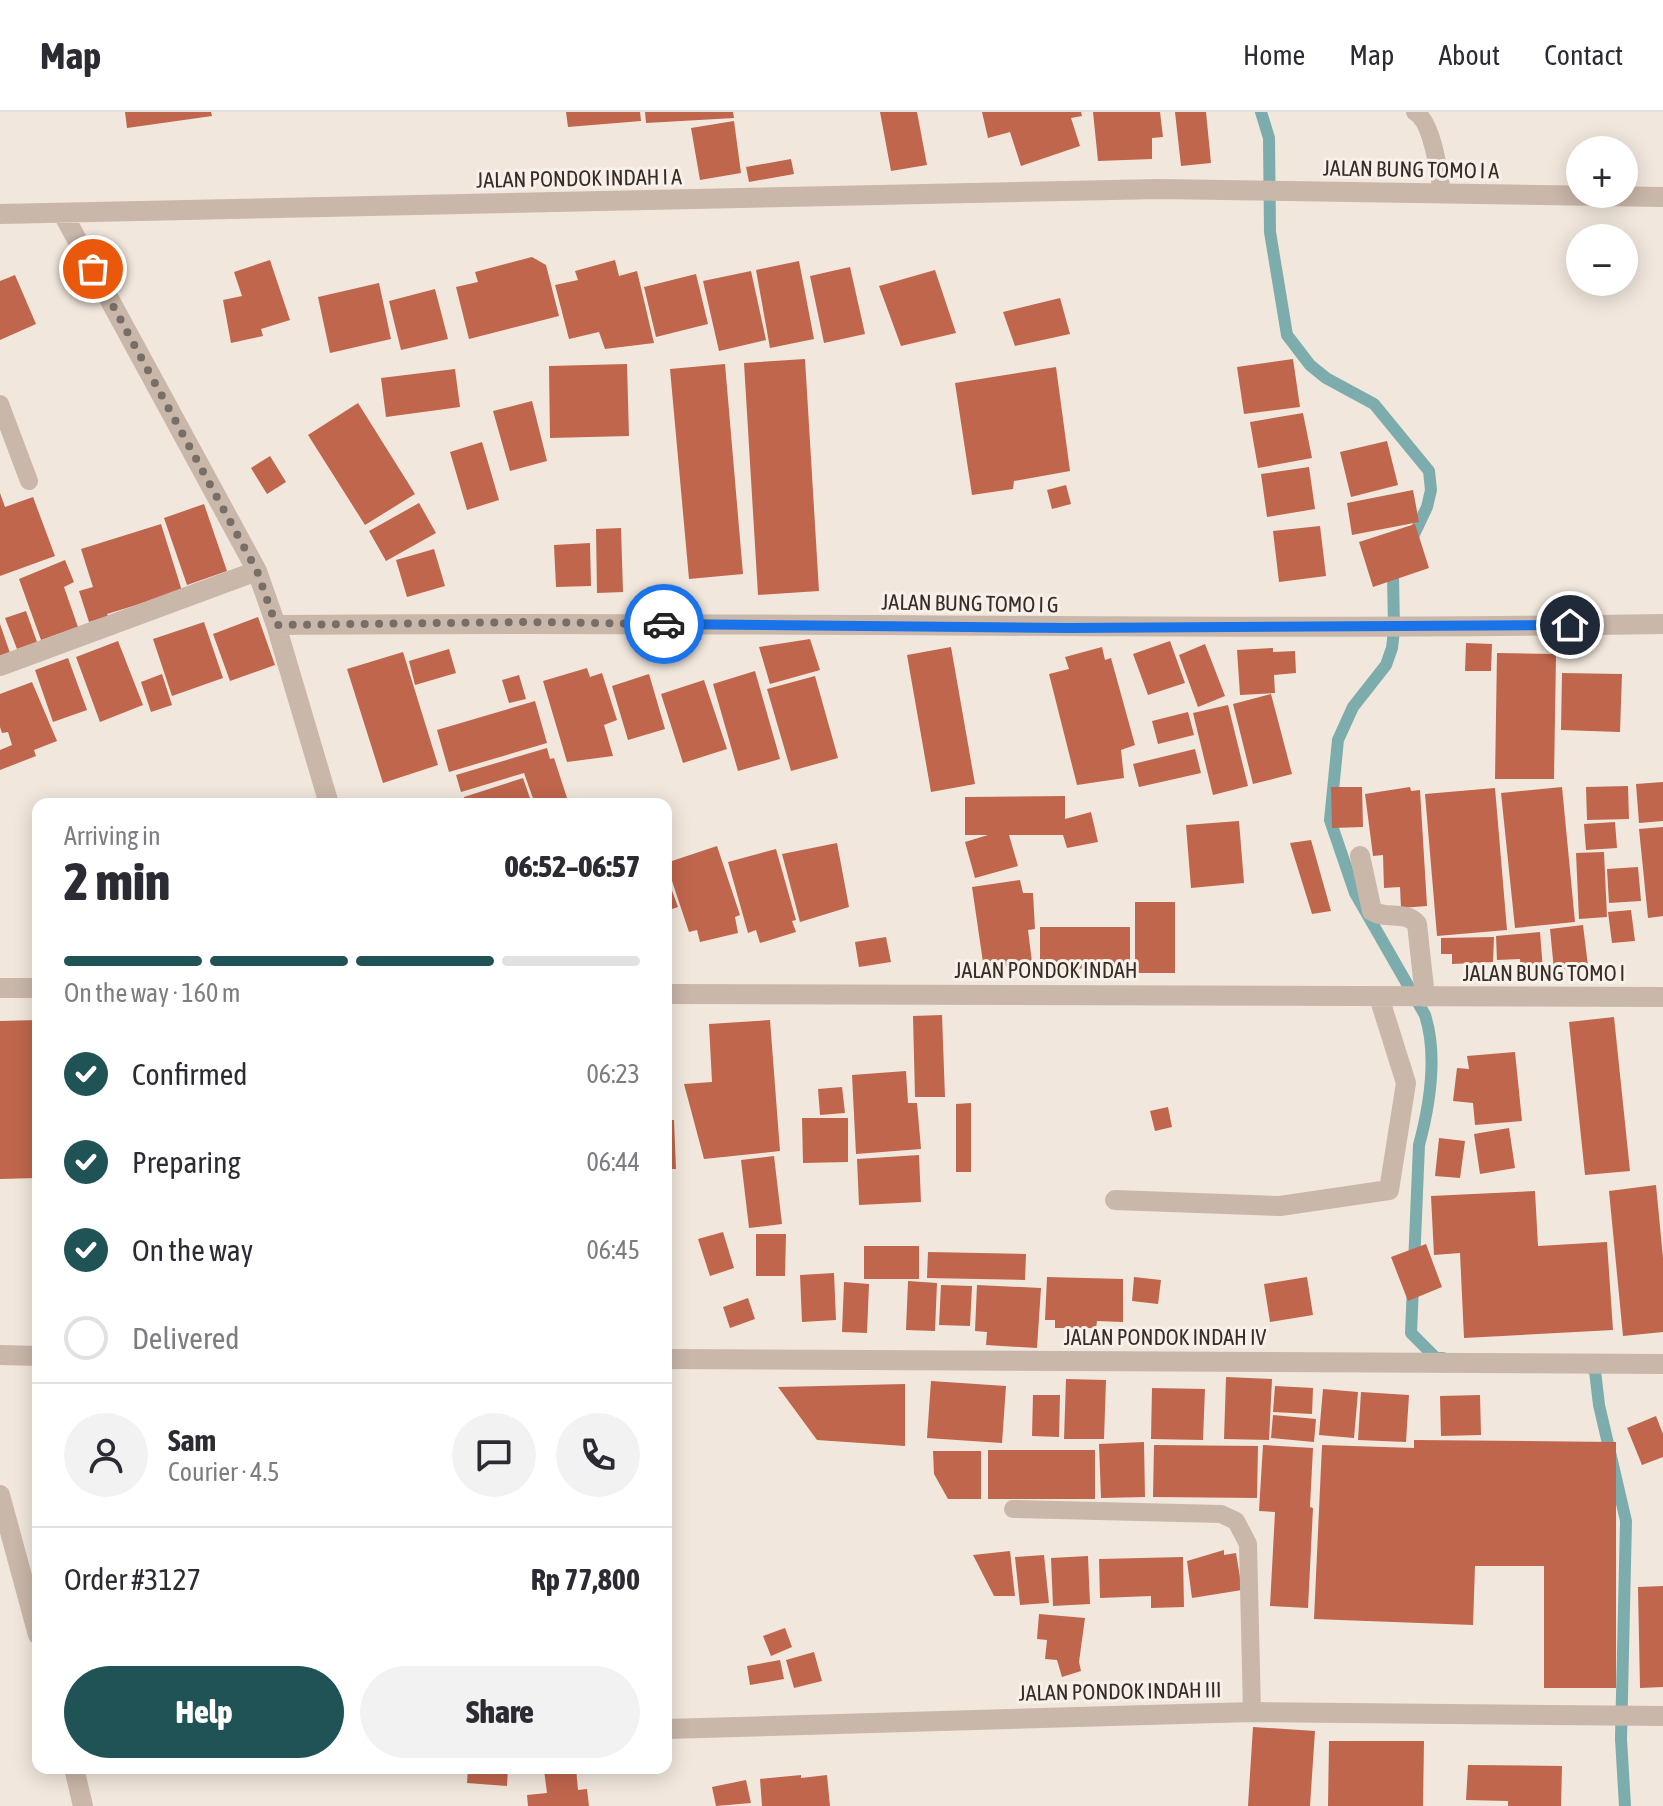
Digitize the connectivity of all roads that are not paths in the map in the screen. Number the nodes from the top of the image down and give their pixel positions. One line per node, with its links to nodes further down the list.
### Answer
1 (1415, 112): 3 (lane)
2 (1159, 189): 3 (street, JALAN BUNG TOMO I A); 6 (street, JALAN PONDOK INDAH I A)
3 (1442, 193): 4 (street, JALAN BUNG TOMO I A)
4 (1663, 197)
5 (0, 214): 6 (street, JALAN PONDOK INDAH I A)
6 (63, 214): 9 (street)
7 (0, 404): 8 (lane)
8 (29, 481)
9 (257, 571): 11 (street); 12 (street)
10 (1663, 624): 11 (street, JALAN BUNG TOMO I G)
11 (276, 625): 13 (street)
12 (0, 666)
13 (327, 798)
14 (1360, 856): 19 (street)
15 (0, 988): 16 (street)
16 (32, 988)
17 (672, 994): 18 (street, JALAN PONDOK INDAH)
18 (1379, 997): 19 (street, JALAN PONDOK INDAH); 21 (street)
19 (1425, 997): 20 (street, JALAN BUNG TOMO I)
20 (1663, 997)
21 (1115, 1200)
22 (0, 1355): 23 (street)
23 (32, 1356)
24 (672, 1359): 25 (street, JALAN PONDOK INDAH IV)
25 (1663, 1364)
26 (0, 1495): 28 (street)
27 (1013, 1509): 29 (lane, JALAN PONDOK INDAH III)
28 (32, 1613)
29 (1252, 1712): 30 (street); 31 (street, JALAN PONDOK INDAH III)
30 (1663, 1716)
31 (672, 1729)
32 (75, 1774): 33 (street)
33 (83, 1806)

